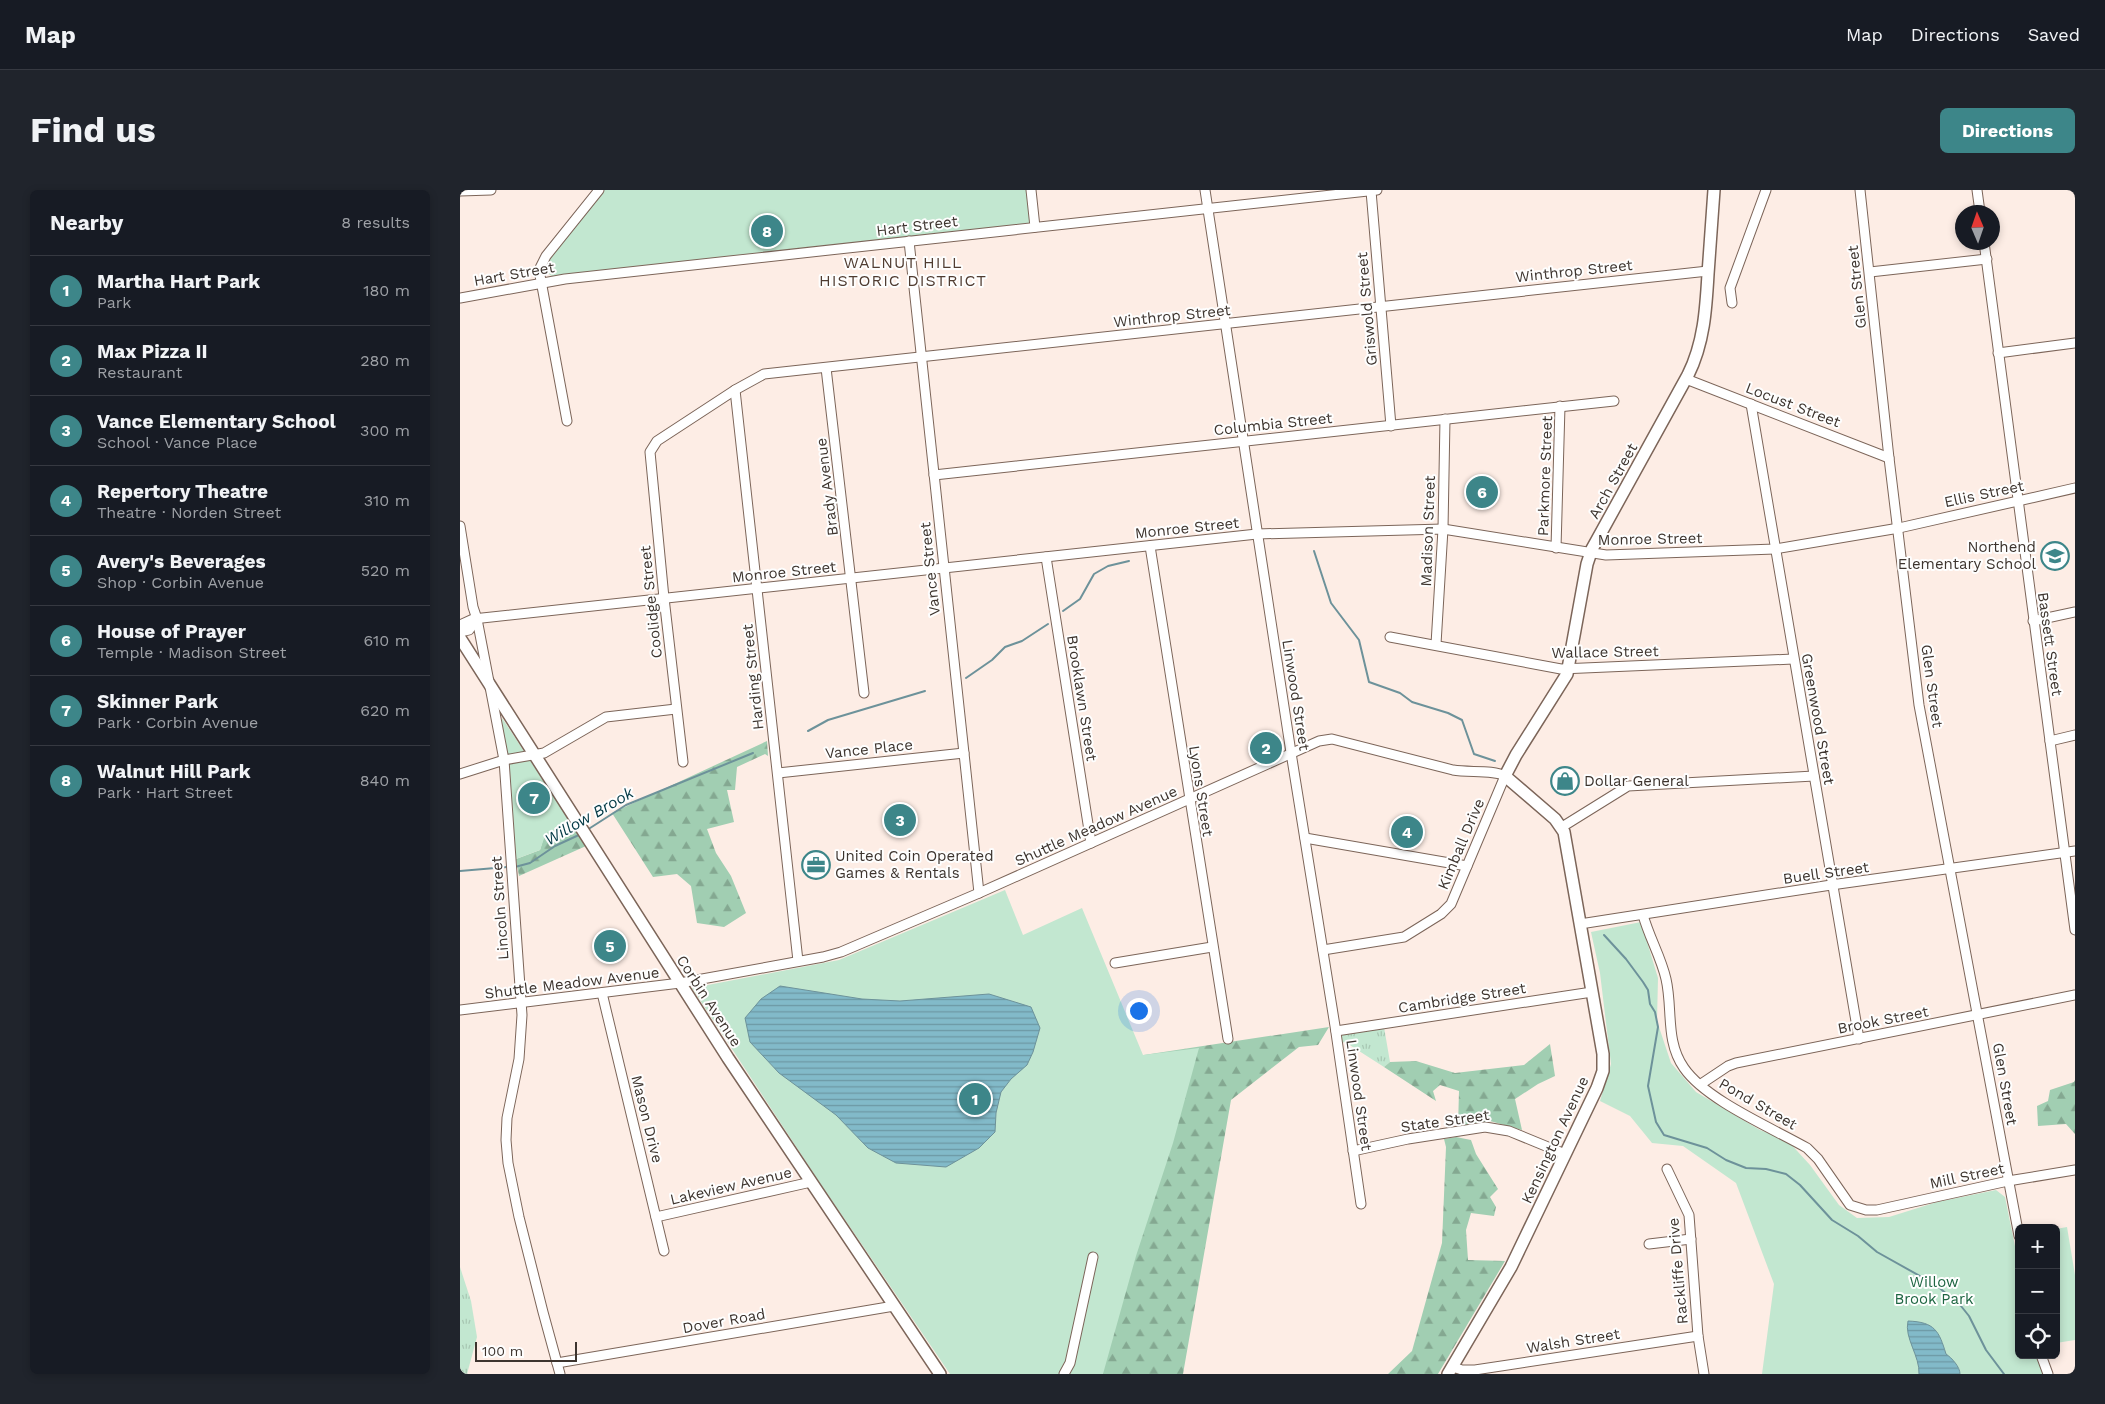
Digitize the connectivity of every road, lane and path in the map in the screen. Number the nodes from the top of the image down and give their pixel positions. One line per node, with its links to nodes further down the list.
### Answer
1 (491, 190): 10 (street)
2 (599, 190): 19 (street)
3 (1031, 190): 13 (street)
4 (1204, 190): 12 (street, Linwood Street)
5 (1374, 190): 12 (street, Hart Street); 22 (street, Griswold Street)
6 (1714, 190): 17 (main road, Arch Street)
7 (1766, 190): 21 (street)
8 (1860, 190): 18 (street, Glen Street)
9 (1977, 190): 11 (street)
10 (460, 191)
11 (1979, 205)
12 (1207, 208): 13 (street, Hart Street); 23 (street, Linwood Street)
13 (1035, 227): 14 (street, Hart Street)
14 (909, 241): 19 (street, Hart Street); 26 (street, Vance Street)
15 (1986, 250): 16 (street, Bassett Street)
16 (1987, 258): 18 (street); 25 (street, Bassett Street)
17 (1708, 270): 22 (street, Winthrop Street); 28 (main road, Arch Street)
18 (1870, 272): 38 (street, Glen Street)
19 (540, 283): 20 (street, Hart Street); 34 (street)
20 (460, 298)
21 (1732, 303)
22 (1380, 307): 23 (street, Winthrop Street); 35 (street, Griswold Street)
23 (1225, 324): 26 (street, Winthrop Street); 37 (street, Linwood Street)
24 (2075, 343): 25 (street)
25 (1998, 353): 41 (street, Bassett Street)
26 (921, 358): 27 (street, Winthrop Street); 39 (street, Vance Street)
27 (826, 368): 29 (street, Winthrop Street); 52 (street, Brady Avenue)
28 (1686, 379): 31 (street, Locust Street); 49 (main road, Arch Street)
29 (735, 390): 36 (street, Winthrop Street); 53 (street, Harding Street)
30 (1614, 401): 32 (street, Columbia Street)
31 (1751, 404): 38 (street, Locust Street); 48 (street, Greenwood Street)
32 (1560, 406): 33 (street, Columbia Street); 47 (street, Parkmore Street)
33 (1445, 419): 35 (street, Columbia Street); 44 (street, Madison Street)
34 (567, 421)
35 (1391, 426): 37 (street, Columbia Street)
36 (657, 441): 54 (street, Coolidge Street)
37 (1243, 441): 39 (street, Columbia Street); 45 (street, Linwood Street)
38 (1889, 458): 43 (street, Glen Street)
39 (934, 476): 51 (street, Vance Street)
40 (2075, 488): 41 (street, Ellis Street)
41 (2017, 501): 43 (street, Ellis Street); 57 (street, Bassett Street)
42 (460, 526): 56 (street, Lincoln Street)
43 (1899, 528): 48 (street, Monroe Street); 87 (street, Glen Street)
44 (1443, 529): 45 (street, Monroe Street); 47 (street, Monroe Street); 62 (street, Madison Street)
45 (1257, 534): 46 (street, Monroe Street); 72 (street, Linwood Street)
46 (1150, 546): 50 (street, Monroe Street); 80 (street, Lyons Street)
47 (1556, 548): 49 (street, Monroe Street)
48 (1775, 549): 49 (street, Monroe Street); 64 (street, Greenwood Street)
49 (1590, 554): 65 (main road, Arch Street)
50 (1046, 557): 51 (street, Monroe Street); 83 (street, Brooklawn Street)
51 (944, 569): 52 (street, Monroe Street); 71 (street, Vance Street)
52 (852, 579): 53 (street, Monroe Street); 67 (street, Brady Avenue)
53 (757, 588): 54 (street, Monroe Street); 76 (street, Harding Street)
54 (664, 598): 56 (street, Monroe Street); 68 (street, Coolidge Street)
55 (2075, 612): 57 (street)
56 (477, 619): 58 (street, Monroe Street); 59 (street); 66 (street, Lincoln Street)
57 (2033, 621): 70 (street, Bassett Street)
58 (460, 625)
59 (460, 632)
60 (1390, 636): 62 (street, Wallace Street)
61 (460, 638): 63 (main road, Corbin Avenue)
62 (1436, 644): 65 (street, Wallace Street)
63 (463, 650): 66 (main road, Corbin Avenue)
64 (1793, 659): 65 (street, Wallace Street); 79 (street, Greenwood Street)
65 (1568, 669): 78 (main road, Arch Street)
66 (490, 688): 73 (main road, Corbin Avenue); 74 (street, Lincoln Street)
67 (864, 693)
68 (676, 709): 73 (street); 75 (street, Coolidge Street)
69 (2075, 735): 70 (street)
70 (2050, 741): 85 (street, Bassett Street)
71 (964, 753): 76 (street, Vance Place); 89 (street, Vance Street)
72 (1291, 753): 78 (street, Shuttle Meadow Avenue); 80 (street, Shuttle Meadow Avenue); 82 (street, Linwood Street)
73 (534, 756): 74 (street); 97 (main road, Corbin Avenue)
74 (504, 760): 77 (street); 101 (street, Lincoln Street)
75 (683, 762)
76 (778, 773): 95 (street, Harding Street)
77 (460, 774)
78 (1505, 776): 81 (main road); 86 (street, Kimball Drive)
79 (1814, 776): 81 (street); 88 (street, Greenwood Street)
80 (1188, 800): 83 (street, Shuttle Meadow Avenue); 93 (street, Lyons Street)
81 (1562, 827): 91 (main road, Kensington Avenue)
82 (1305, 838): 86 (street); 94 (street, Linwood Street)
83 (1091, 843): 89 (street, Shuttle Meadow Avenue)
84 (2075, 851): 85 (street, Buell Street)
85 (2064, 853): 87 (street, Buell Street); 92 (street, Bassett Street)
86 (1467, 866): 94 (street, Kimball Drive)
87 (1951, 869): 88 (street, Buell Street); 103 (street, Glen Street)
88 (1831, 886): 90 (street, Buell Street); 106 (street, Greenwood Street)
89 (979, 893): 95 (street, Shuttle Meadow Avenue)
90 (1642, 915): 91 (street, Buell Street); 107 (street, Pond Street)
91 (1580, 924): 98 (main road, Kensington Avenue)
92 (2075, 930)
93 (1212, 947): 96 (street); 105 (street, Lyons Street)
94 (1323, 950): 104 (street, Linwood Street)
95 (798, 961): 97 (street, Shuttle Meadow Avenue)
96 (1115, 963)
97 (680, 983): 99 (street, Shuttle Meadow Avenue); 113 (main road, Corbin Avenue)
98 (1592, 992): 104 (street, Cambridge Street); 109 (main road, Kensington Avenue)
99 (602, 993): 101 (street, Shuttle Meadow Avenue); 116 (street, Mason Drive)
100 (2075, 995): 103 (street, Brook Street)
101 (520, 1003): 102 (street, Shuttle Meadow Avenue); 125 (street, Lincoln Street)
102 (460, 1010)
103 (1978, 1015): 106 (street, Brook Street); 112 (street, Glen Street)
104 (1336, 1031): 108 (street, Linwood Street)
105 (1228, 1039)
106 (1859, 1039): 107 (street, Brook Street)
107 (1701, 1084): 115 (street, Pond Street)
108 (1354, 1151): 109 (street, State Street); 114 (street, Linwood Street)
109 (1565, 1154): 126 (main road, Kensington Avenue)
110 (1667, 1169): 118 (street, Rackliffe Drive)
111 (2075, 1170): 112 (street, Mill Street)
112 (2008, 1181): 115 (street, Mill Street); 117 (street, Glen Street)
113 (811, 1182): 116 (street, Lakeview Avenue); 122 (main road, Corbin Avenue)
114 (1361, 1204)
115 (1866, 1210)
116 (656, 1217): 120 (street, Mason Drive)
117 (2017, 1224)
118 (1691, 1239): 119 (street); 123 (street, Rackliffe Drive)
119 (1649, 1244)
120 (664, 1251)
121 (1093, 1257): 129 (street)
122 (894, 1306): 125 (street, Dover Road); 128 (main road, Corbin Avenue)
123 (1698, 1336): 126 (street, Walsh Street); 130 (street, Rackliffe Drive)
124 (2042, 1359): 131 (street)
125 (557, 1363): 127 (street, Lincoln Street)
126 (1450, 1370)
127 (560, 1374)
128 (940, 1374)
129 (1064, 1374)
130 (1704, 1374)
131 (2048, 1374)

